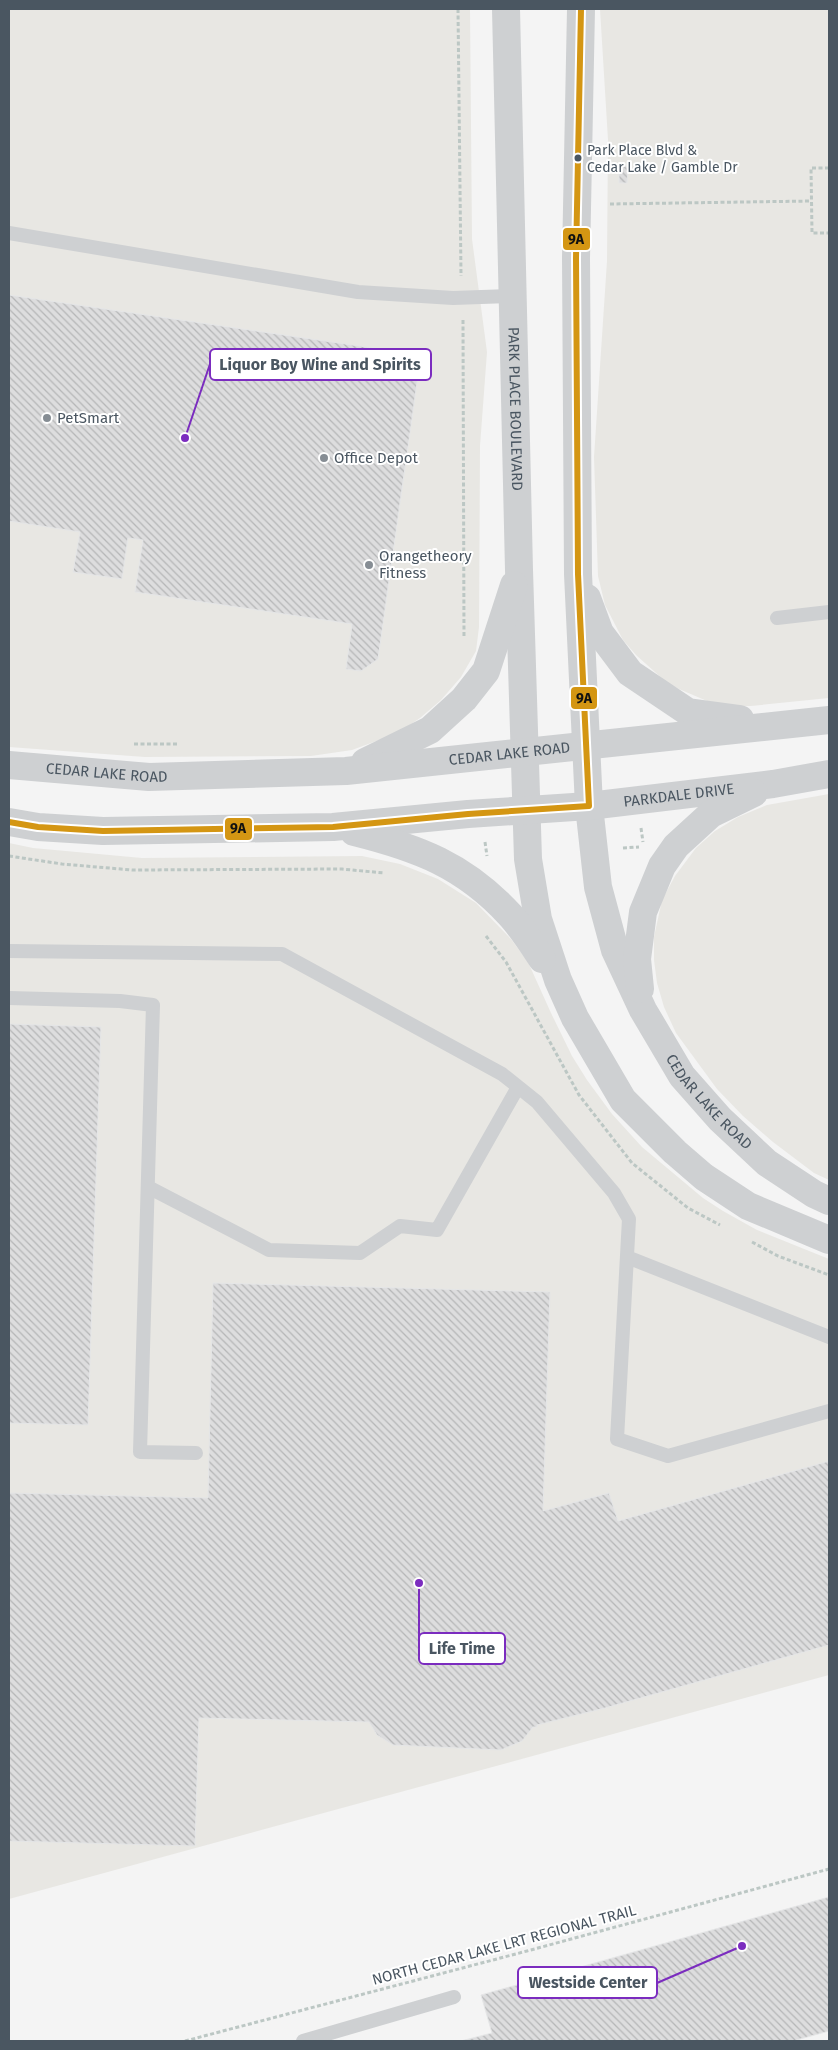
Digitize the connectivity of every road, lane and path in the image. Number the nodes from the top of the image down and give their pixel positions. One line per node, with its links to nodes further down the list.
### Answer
1 (458, 9): 9 (path)
2 (506, 9): 10 (street, PARK PLACE BOULEVARD)
3 (581, 9): 13 (street)
4 (829, 168): 5 (path)
5 (811, 201): 6 (path); 8 (path)
6 (610, 204)
7 (9, 233): 10 (lane)
8 (829, 233)
9 (461, 263)
10 (512, 296): 12 (street, PARK PLACE BOULEVARD)
11 (463, 327): 16 (path)
12 (519, 570): 22 (street, PARK PLACE BOULEVARD); 24 (street)
13 (578, 574): 18 (street); 21 (street)
14 (829, 612): 15 (lane)
15 (777, 618)
16 (462, 646)
17 (829, 720): 18 (street)
18 (781, 725): 21 (street)
19 (130, 744): 20 (path)
20 (180, 744)
21 (587, 746): 22 (street, CEDAR LAKE ROAD); 27 (street, CEDAR LAKE ROAD)
22 (526, 752): 24 (street, CEDAR LAKE ROAD); 28 (street, PARK PLACE BOULEVARD)
23 (9, 765): 24 (street, CEDAR LAKE ROAD)
24 (346, 771)
25 (829, 774): 26 (street, PARKDALE DRIVE)
26 (773, 784): 27 (street, PARKDALE DRIVE); 38 (street)
27 (590, 806): 28 (street, PARKDALE DRIVE); 38 (street, CEDAR LAKE ROAD)
28 (528, 810): 31 (street); 36 (street)
29 (9, 822): 31 (street)
30 (641, 823): 32 (path)
31 (333, 827): 36 (street)
32 (614, 849)
33 (9, 856): 34 (path)
34 (386, 874)
35 (9, 951): 39 (lane)
36 (558, 980): 42 (street)
37 (9, 998): 40 (lane)
38 (643, 1010): 41 (street, CEDAR LAKE ROAD)
39 (518, 1087): 40 (lane); 43 (lane)
40 (148, 1187): 46 (lane)
41 (829, 1201)
42 (829, 1240)
43 (627, 1257): 44 (lane); 45 (lane)
44 (829, 1337)
45 (829, 1411)
46 (196, 1453)
47 (829, 1869): 49 (path, NORTH CEDAR LAKE LRT REGIONAL TRAIL)
48 (454, 1997): 50 (lane)
49 (185, 2041)
50 (303, 2041)

